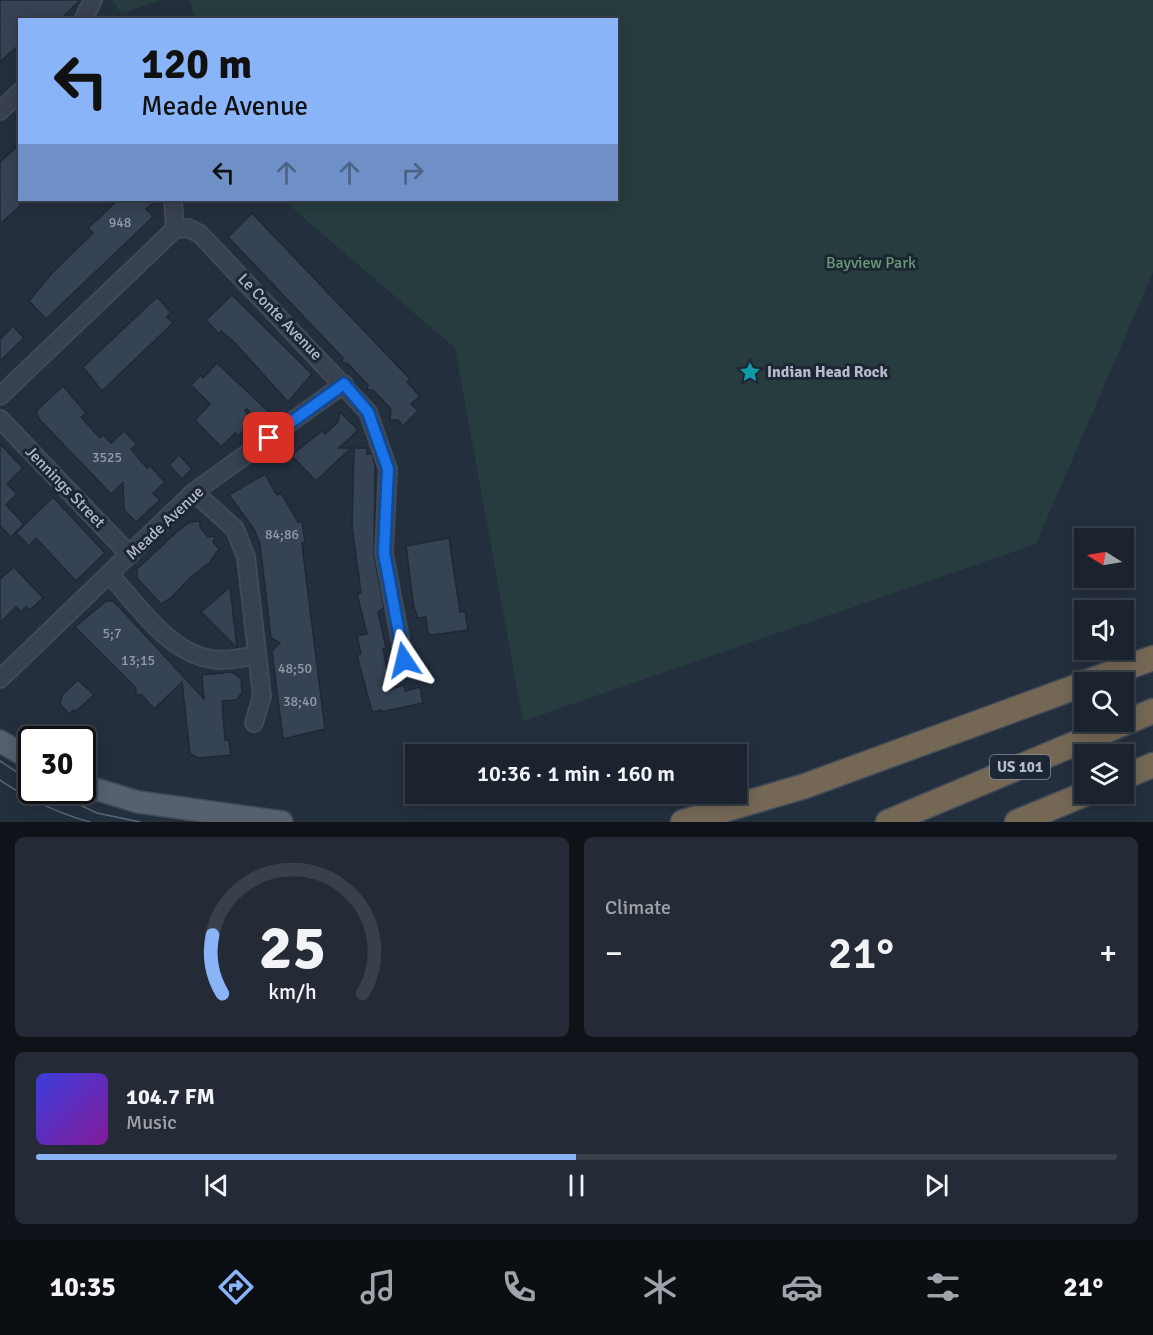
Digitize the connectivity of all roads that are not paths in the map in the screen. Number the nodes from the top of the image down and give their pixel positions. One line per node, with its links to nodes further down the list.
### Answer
1 (93, 0): 2 (street)
2 (84, 18)
3 (18, 94): 4 (street)
4 (0, 111)
5 (173, 201): 6 (street)
6 (175, 229): 7 (street, Le Conte Avenue); 8 (street)
7 (344, 384): 10 (street, Meade Avenue); 15 (street, Le Conte Avenue)
8 (0, 396)
9 (0, 419): 11 (street, Jennings Street)
10 (194, 492): 11 (street, Meade Avenue); 13 (street)
11 (130, 555): 12 (street, Meade Avenue)
12 (110, 575): 13 (street); 17 (street, Meade Avenue)
13 (257, 655): 20 (street)
14 (1153, 658): 16 (highway)
15 (404, 660)
16 (1115, 672)
17 (0, 679)
18 (1074, 687): 28 (highway)
19 (1153, 711): 29 (highway, US 101)
20 (254, 723)
21 (0, 741): 22 (main road)
22 (18, 752)
23 (1153, 765): 24 (highway)
24 (1134, 773)
25 (96, 788): 27 (main road)
26 (1074, 799): 30 (highway)
27 (282, 822)
28 (683, 822)
29 (888, 822)
30 (1017, 822)

